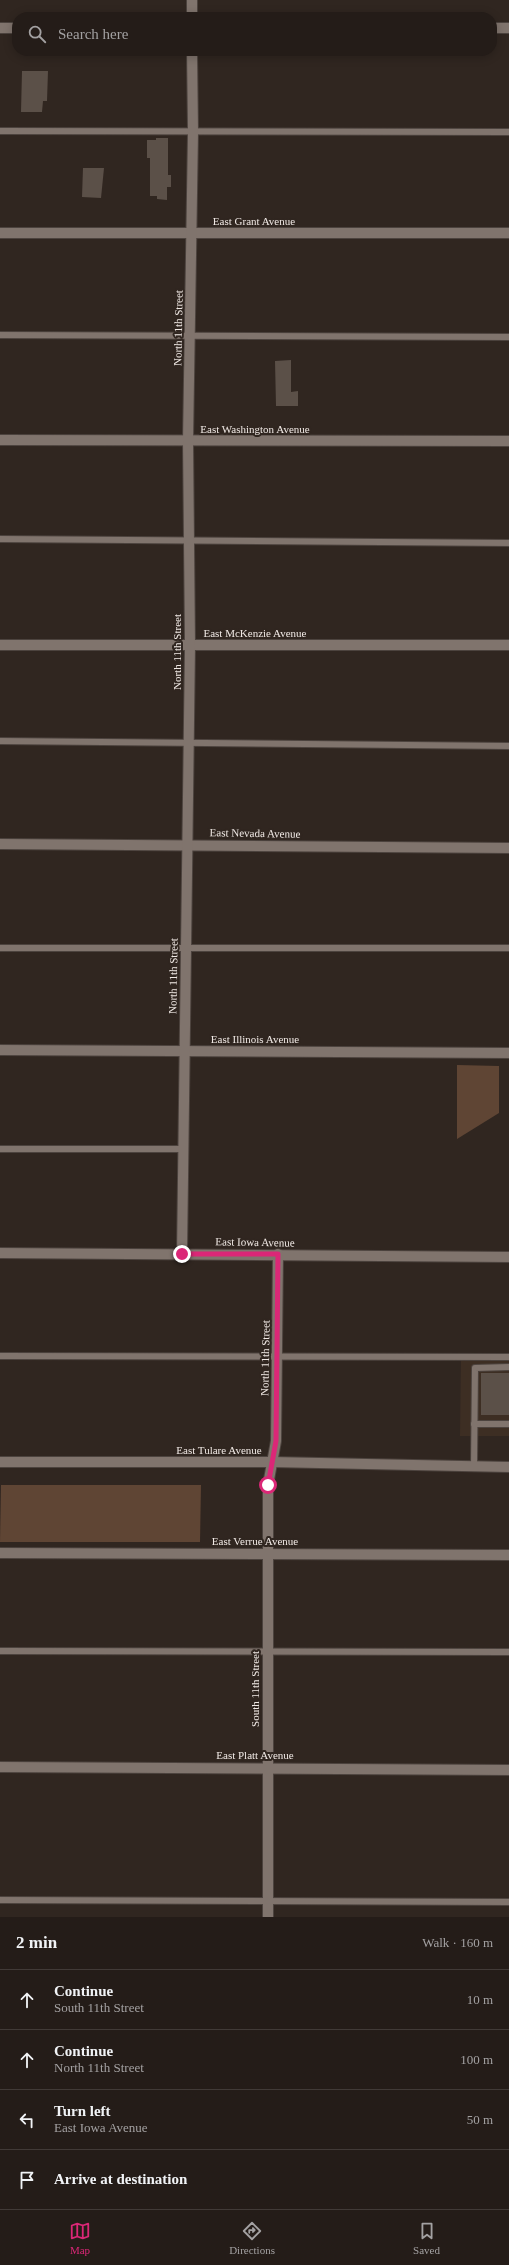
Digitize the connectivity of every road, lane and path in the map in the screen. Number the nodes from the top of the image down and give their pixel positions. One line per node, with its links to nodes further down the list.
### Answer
1 (192, 0): 2 (street)
2 (192, 12)
3 (0, 28): 4 (street)
4 (12, 28)
5 (497, 28): 6 (street)
6 (509, 28)
7 (192, 56): 9 (street, North 11th Street)
8 (0, 132): 9 (lane)
9 (193, 132): 10 (lane); 12 (street, North 11th Street)
10 (509, 132)
11 (0, 233): 12 (street, East Grant Avenue)
12 (191, 233): 13 (street, East Grant Avenue); 15 (street, North 11th Street)
13 (509, 233)
14 (0, 336): 15 (lane)
15 (190, 336): 16 (lane); 18 (street, North 11th Street)
16 (509, 337)
17 (0, 440): 18 (street, East Washington Avenue)
18 (188, 441): 19 (street, East Washington Avenue); 21 (street, North 11th Street)
19 (509, 441)
20 (0, 539): 21 (lane)
21 (189, 539): 22 (lane); 24 (street, North 11th Street)
22 (509, 543)
23 (0, 645): 24 (street, East McKenzie Avenue)
24 (190, 645): 25 (street, East McKenzie Avenue); 27 (street, North 11th Street)
25 (509, 645)
26 (0, 741): 27 (lane)
27 (188, 742): 28 (lane); 30 (street, North 11th Street)
28 (509, 746)
29 (0, 844): 30 (street, East Nevada Avenue)
30 (187, 844): 31 (street, East Nevada Avenue); 33 (street, North 11th Street)
31 (509, 848)
32 (0, 948): 33 (lane)
33 (185, 948): 34 (lane); 36 (street, North 11th Street)
34 (509, 948)
35 (0, 1050): 36 (street, East Illinois Avenue)
36 (184, 1050): 37 (street, East Illinois Avenue); 39 (street, North 11th Street)
37 (509, 1053)
38 (0, 1149): 39 (lane)
39 (184, 1149): 41 (street, North 11th Street)
40 (0, 1253): 41 (street, East Iowa Avenue)
41 (182, 1254): 42 (street, East Iowa Avenue)
42 (278, 1254): 43 (street, East Iowa Avenue); 45 (street, North 11th Street)
43 (509, 1257)
44 (0, 1356): 45 (lane)
45 (277, 1356): 46 (lane); 51 (street, North 11th Street)
46 (509, 1357)
47 (509, 1367): 48 (lane)
48 (474, 1424): 49 (lane); 52 (lane)
49 (509, 1424)
50 (0, 1462): 51 (street, East Tulare Avenue)
51 (272, 1462): 52 (street, East Tulare Avenue); 55 (street, South 11th Street)
52 (474, 1466): 53 (street, East Tulare Avenue)
53 (509, 1467)
54 (0, 1553): 55 (street, East Verrue Avenue)
55 (268, 1553): 56 (street, East Verrue Avenue); 58 (street, South 11th Street)
56 (509, 1555)
57 (0, 1651): 58 (lane)
58 (267, 1651): 59 (lane); 61 (street, South 11th Street)
59 (509, 1652)
60 (0, 1767): 61 (street, East Platt Avenue)
61 (267, 1767): 62 (street, East Platt Avenue); 64 (street, South 11th Street)
62 (509, 1770)
63 (0, 1900): 64 (lane)
64 (268, 1901): 65 (lane); 66 (street, South 11th Street)
65 (509, 1902)
66 (268, 1917)

